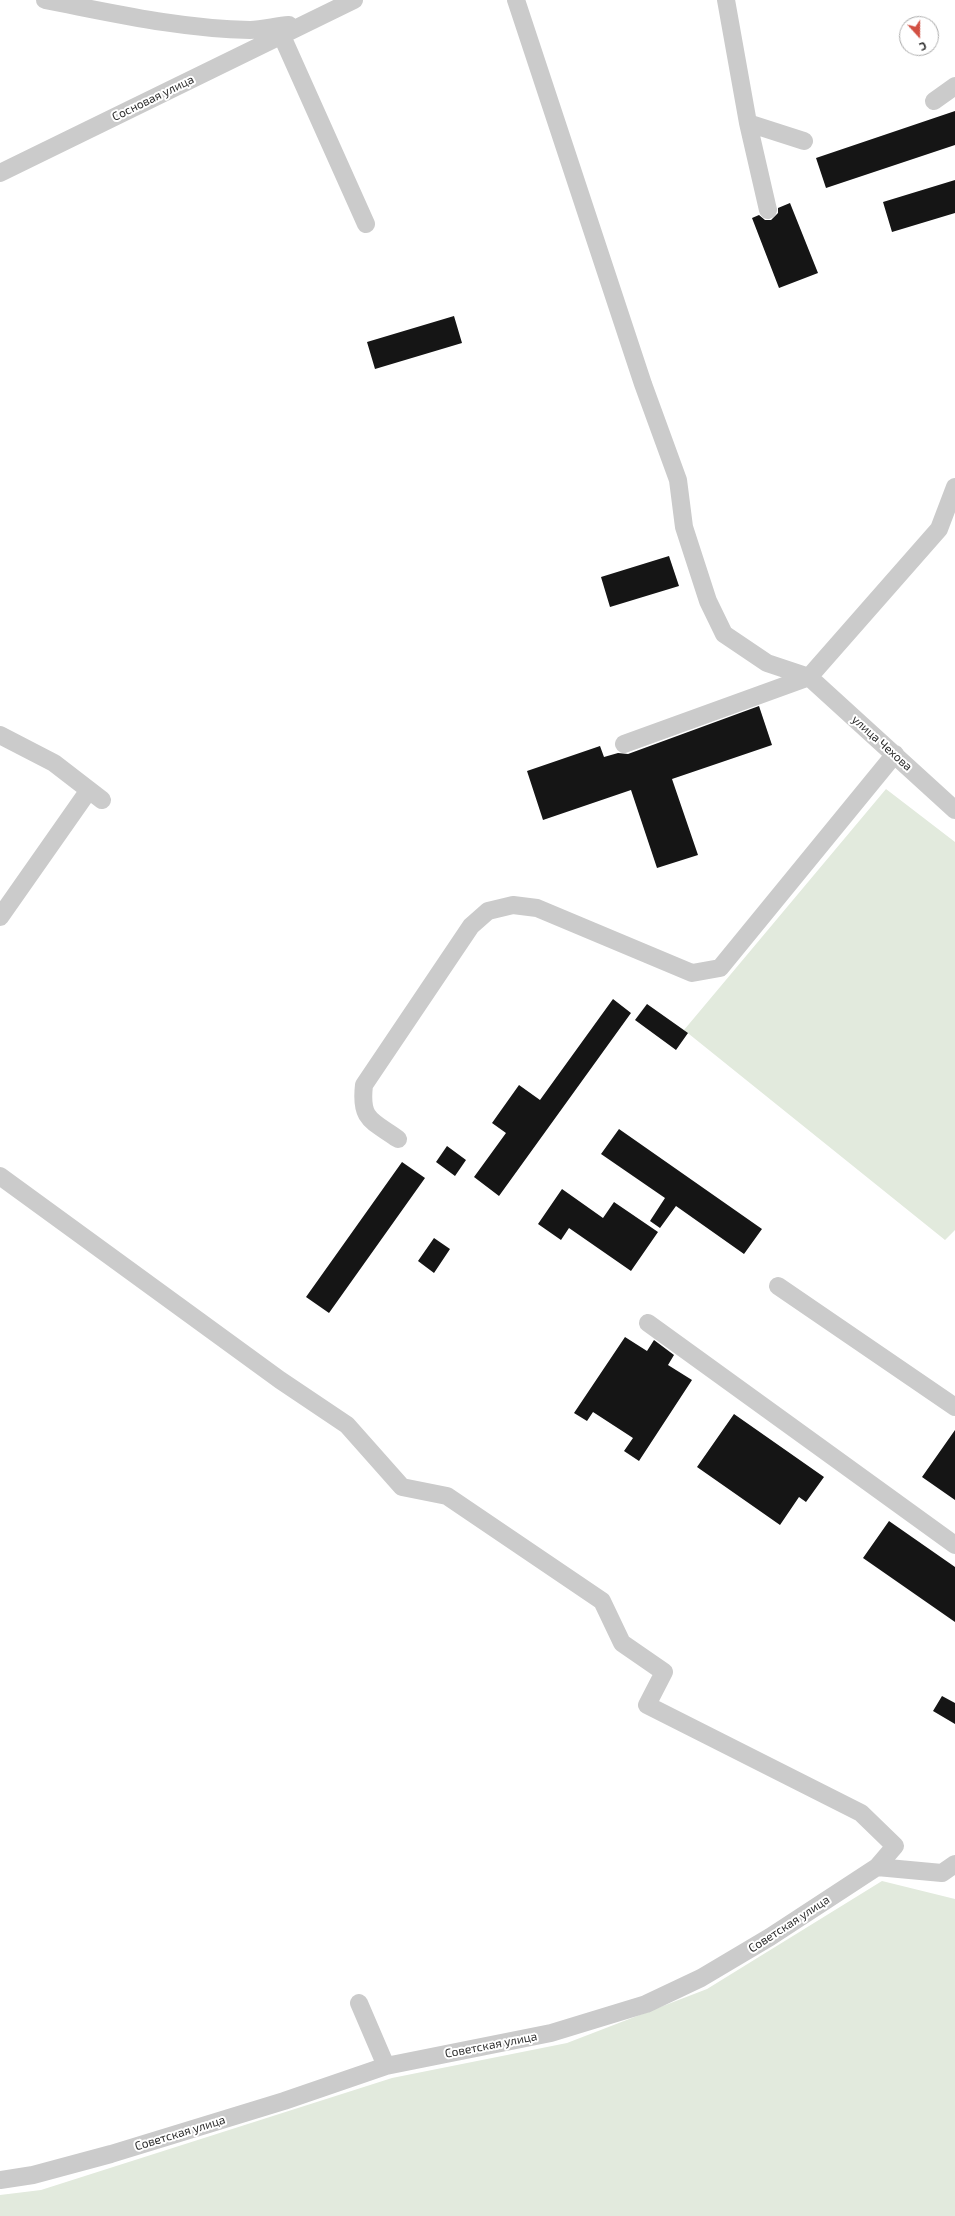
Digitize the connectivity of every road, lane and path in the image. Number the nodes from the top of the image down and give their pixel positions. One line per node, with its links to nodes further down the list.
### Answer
1 (46, 0): 5 (street, Сосновая улица)
2 (354, 0): 5 (street, Сосновая улица)
3 (516, 0): 15 (street)
4 (726, 0): 9 (street)
5 (305, 22): 6 (street, Сосновая улица)
6 (281, 34): 11 (street, Сосновая улица); 13 (street)
7 (955, 86): 8 (street)
8 (934, 101)
9 (748, 123): 10 (street); 12 (street)
10 (804, 141)
11 (0, 172)
12 (768, 210)
13 (366, 224)
14 (955, 487): 15 (street)
15 (809, 677): 17 (street); 18 (street, улица Чехова)
16 (0, 735): 20 (street)
17 (624, 744)
18 (895, 754): 19 (street, улица Чехова); 21 (street)
19 (955, 810)
20 (0, 917)
21 (398, 1138)
22 (0, 1176): 27 (street, Советская улица)
23 (778, 1286): 25 (street)
24 (648, 1323): 26 (street)
25 (955, 1407)
26 (955, 1545)
27 (876, 1867): 28 (street); 30 (street, Советская улица)
28 (951, 1871)
29 (359, 2003): 30 (street)
30 (386, 2066): 31 (street, Советская улица)
31 (0, 2180)

